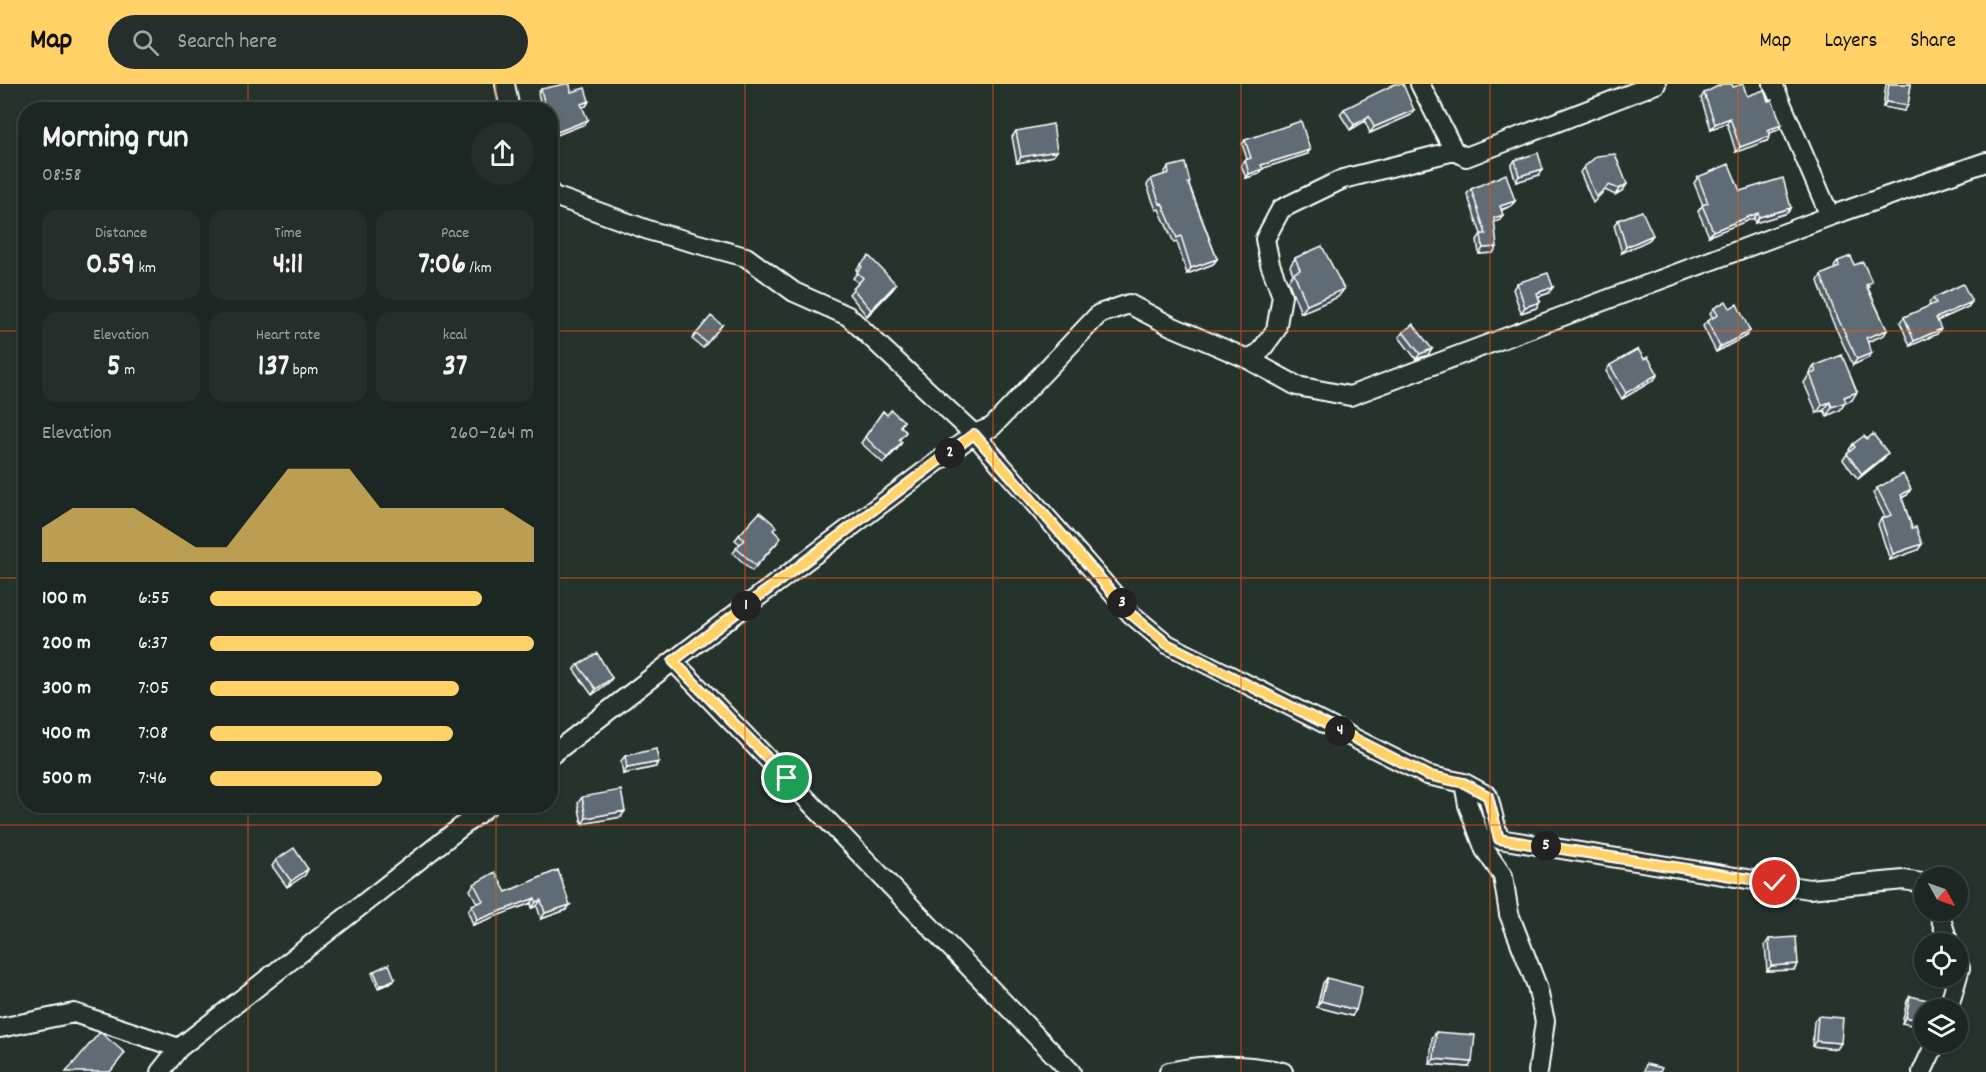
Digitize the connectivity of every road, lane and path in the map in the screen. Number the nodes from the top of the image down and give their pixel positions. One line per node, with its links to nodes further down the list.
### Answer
1 (505, 84): 6 (street)
2 (1420, 84): 7 (street)
3 (1656, 84): 5 (street)
4 (1773, 84): 10 (street)
5 (1636, 87): 7 (street)
6 (508, 102)
7 (1454, 151): 11 (street)
8 (1986, 162): 10 (street)
9 (558, 197): 12 (street)
10 (1830, 216): 11 (street)
11 (1248, 359): 12 (street)
12 (974, 434): 13 (street); 15 (street)
13 (673, 661): 14 (street); 22 (street)
14 (558, 750)
15 (1464, 783): 17 (street); 25 (street)
16 (479, 813): 19 (street)
17 (1914, 882)
18 (0, 1028): 19 (street)
19 (179, 1048): 21 (street)
20 (1931, 1053): 26 (street)
21 (160, 1072)
22 (1071, 1072)
23 (1169, 1072): 24 (street)
24 (1282, 1072)
25 (1538, 1072)
26 (1922, 1072)

